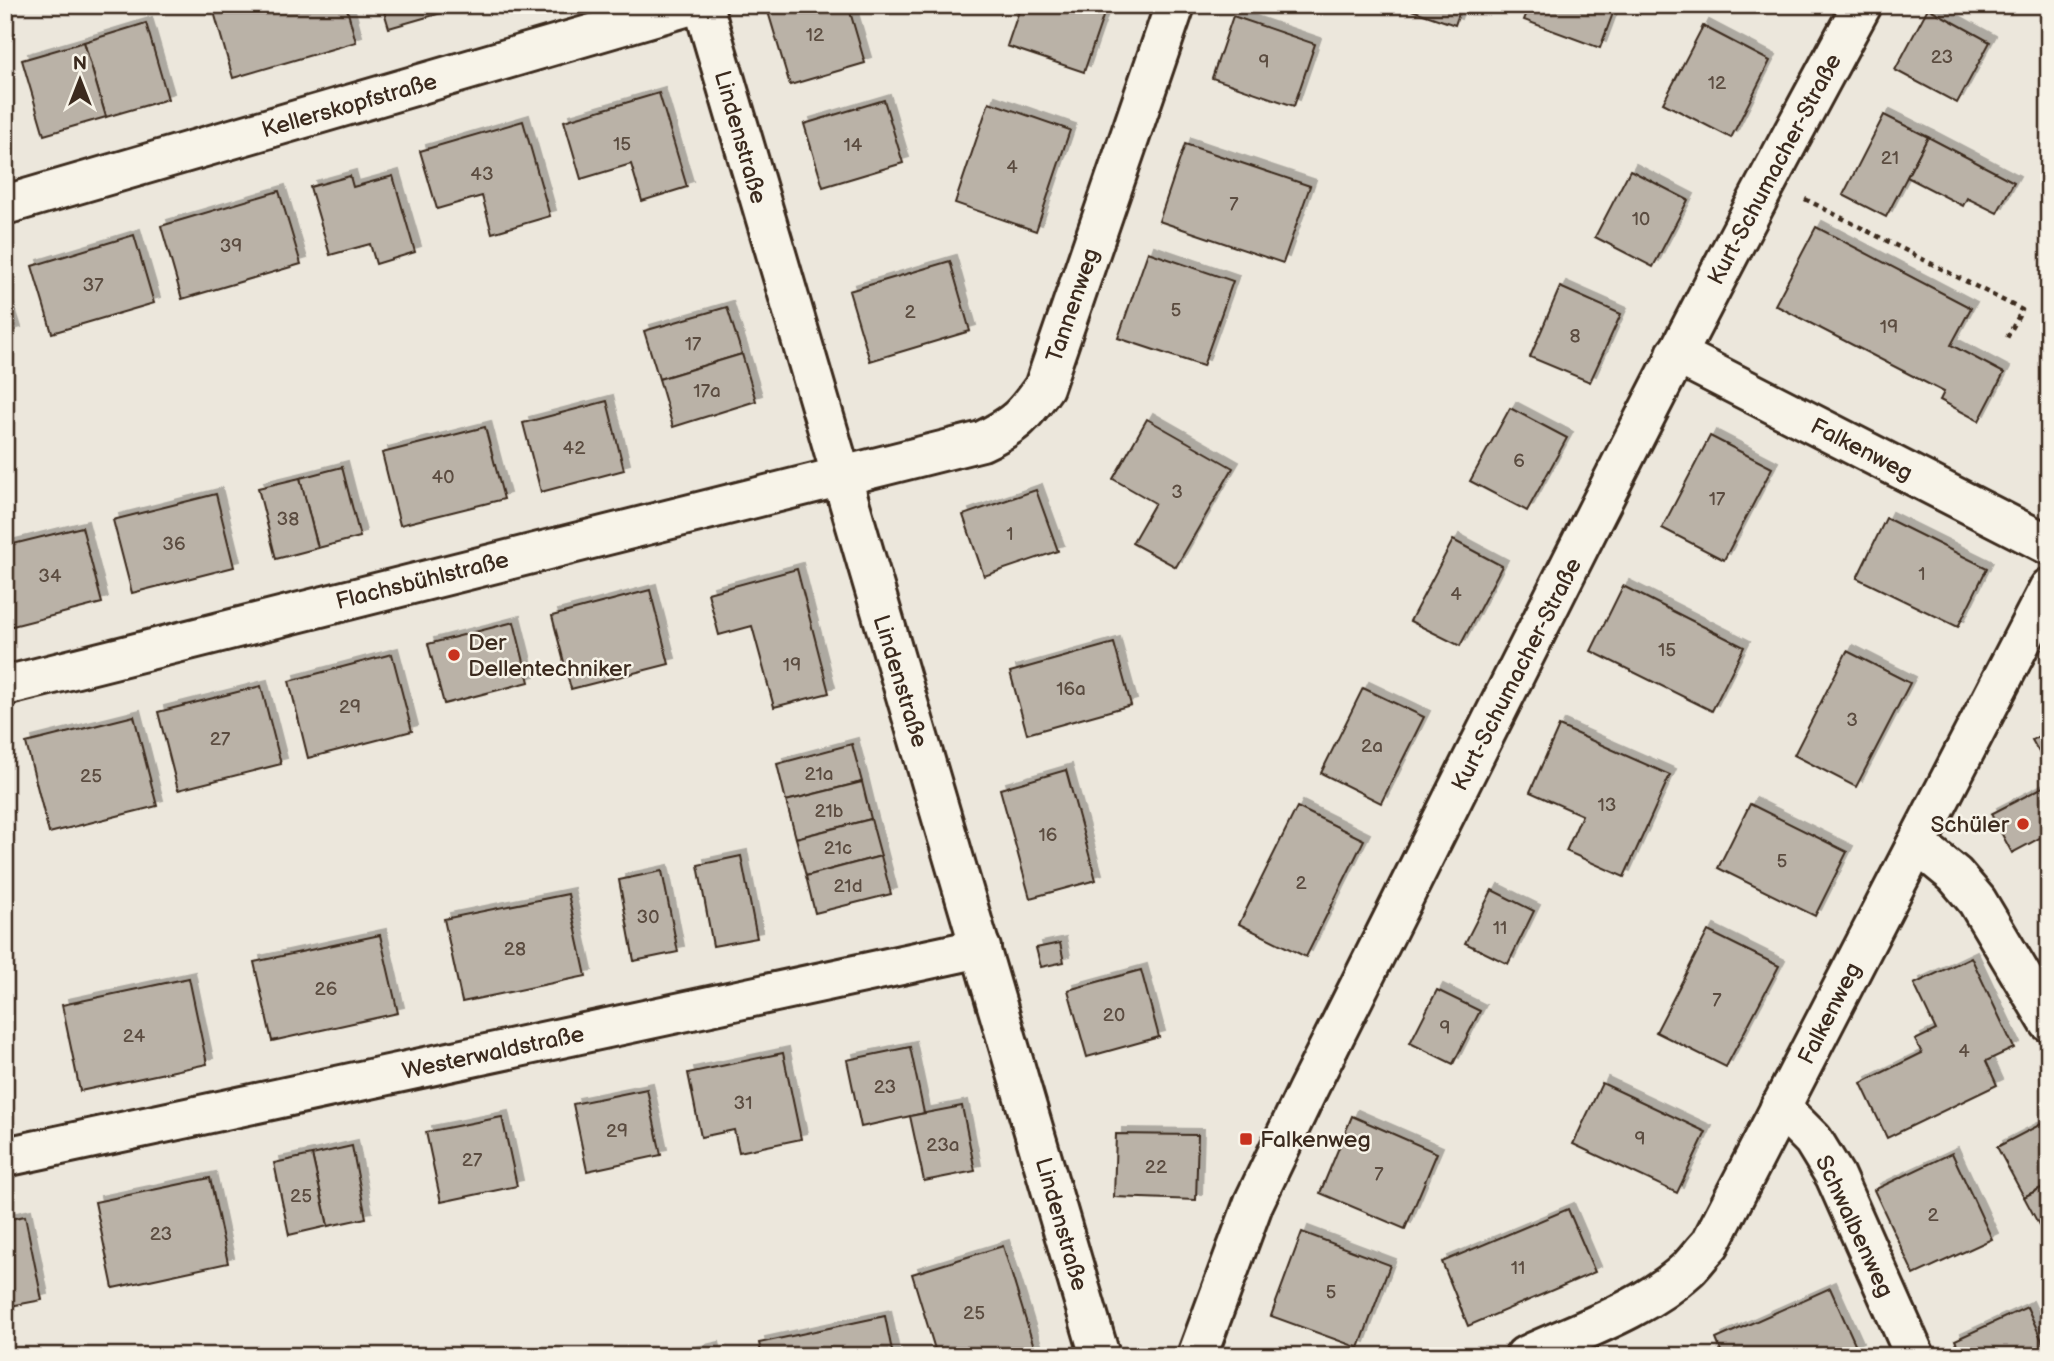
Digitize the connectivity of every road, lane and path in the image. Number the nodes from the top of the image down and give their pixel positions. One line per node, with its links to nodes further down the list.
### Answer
1 (692, 5): 6 (street, Kellerskopfstraße)
2 (703, 5): 9 (street, Lindenstraße)
3 (1175, 5): 9 (street, Tannenweg)
4 (1862, 5): 5 (street, Kurt-Schumacher-Straße)
5 (1767, 179): 7 (path); 8 (street, Kurt-Schumacher-Straße)
6 (5, 205)
7 (2007, 338)
8 (1676, 354): 10 (street, Falkenweg); 19 (street, Kurt-Schumacher-Straße)
9 (840, 476): 12 (street, Flachsbühlstraße); 14 (street, Lindenstraße)
10 (2049, 545)
11 (2049, 588): 13 (street, Falkenweg)
12 (5, 686)
13 (1915, 847): 15 (street); 16 (street, Falkenweg)
14 (981, 947): 17 (street, Westerwaldstraße); 18 (street, Lindenstraße)
15 (2049, 1022)
16 (1780, 1107): 20 (street, Falkenweg); 21 (street, Schwalbenweg)
17 (5, 1157)
18 (1100, 1356)
19 (1196, 1356)
20 (1525, 1356)
21 (1916, 1356)

